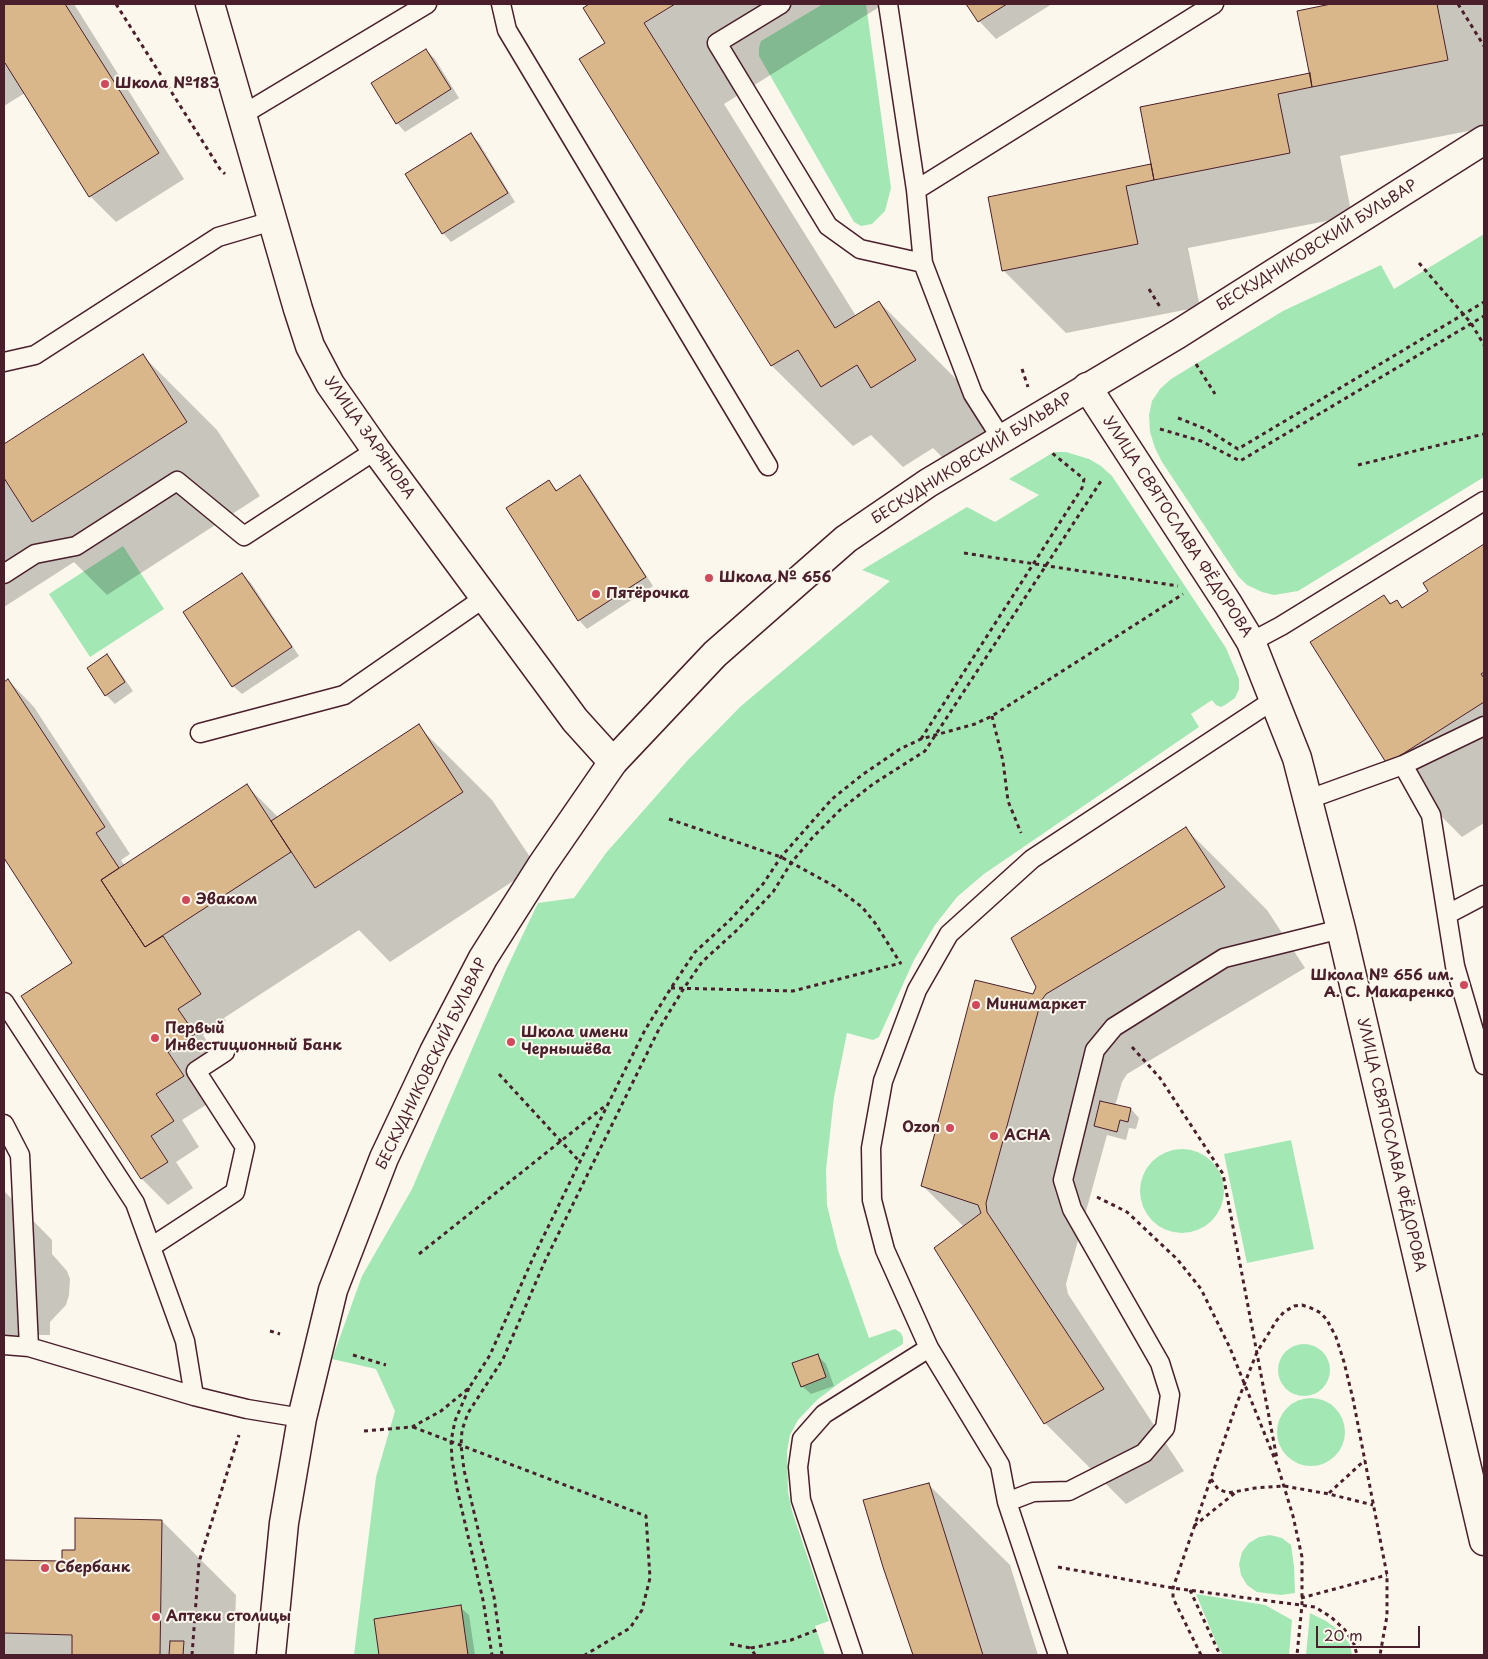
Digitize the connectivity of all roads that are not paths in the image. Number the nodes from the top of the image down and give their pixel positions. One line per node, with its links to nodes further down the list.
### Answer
1 (210, 4): 7 (street, УЛИЦА ЗАРЯНОВА)
2 (427, 4): 7 (lane)
3 (502, 4): 16 (lane)
4 (781, 4): 11 (lane)
5 (888, 4): 9 (lane)
6 (1214, 4): 9 (lane)
7 (242, 115): 10 (street, УЛИЦА ЗАРЯНОВА)
8 (1484, 140): 13 (street, БЕСКУДНИКОВСКИЙ БУЛЬВАР)
9 (916, 190): 11 (lane)
10 (272, 221): 12 (lane); 15 (street, УЛИЦА ЗАРЯНОВА)
11 (923, 263): 14 (lane)
12 (4, 362)
13 (1087, 387): 14 (street, БЕСКУДНИКОВСКИЙ БУЛЬВАР); 20 (street, УЛИЦА СВЯТОСЛАВА ФЁДОРОВА)
14 (1001, 438): 24 (street, БЕСКУДНИКОВСКИЙ БУЛЬВАР)
15 (376, 450): 18 (lane); 19 (street, УЛИЦА ЗАРЯНОВА)
16 (768, 466)
17 (1484, 501): 20 (lane)
18 (4, 574)
19 (484, 598): 23 (lane); 24 (street, УЛИЦА ЗАРЯНОВА)
20 (1251, 642): 21 (street, УЛИЦА СВЯТОСЛАВА ФЁДОРОВА)
21 (1275, 699): 26 (street, УЛИЦА СВЯТОСЛАВА ФЁДОРОВА); 37 (lane)
22 (1484, 726): 25 (lane)
23 (200, 733)
24 (613, 762): 39 (street, БЕСКУДНИКОВСКИЙ БУЛЬВАР)
25 (1403, 765): 26 (lane); 28 (lane)
26 (1309, 799): 29 (street, УЛИЦА СВЯТОСЛАВА ФЁДОРОВА)
27 (1484, 895): 28 (lane)
28 (1448, 914): 32 (lane)
29 (1341, 929): 40 (lane); 41 (street, УЛИЦА СВЯТОСЛАВА ФЁДОРОВА)
30 (4, 1002): 34 (lane)
31 (225, 1052): 34 (lane)
32 (1484, 1065)
33 (4, 1124): 36 (lane)
34 (151, 1247): 38 (lane)
35 (4, 1345): 36 (lane)
36 (29, 1347): 38 (lane)
37 (929, 1348): 40 (lane); 43 (lane)
38 (194, 1396): 39 (lane)
39 (302, 1418): 42 (street, БЕСКУДНИКОВСКИЙ БУЛЬВАР)
40 (1007, 1502): 44 (lane)
41 (1484, 1541)
42 (271, 1655)
43 (853, 1655)
44 (1058, 1655)

